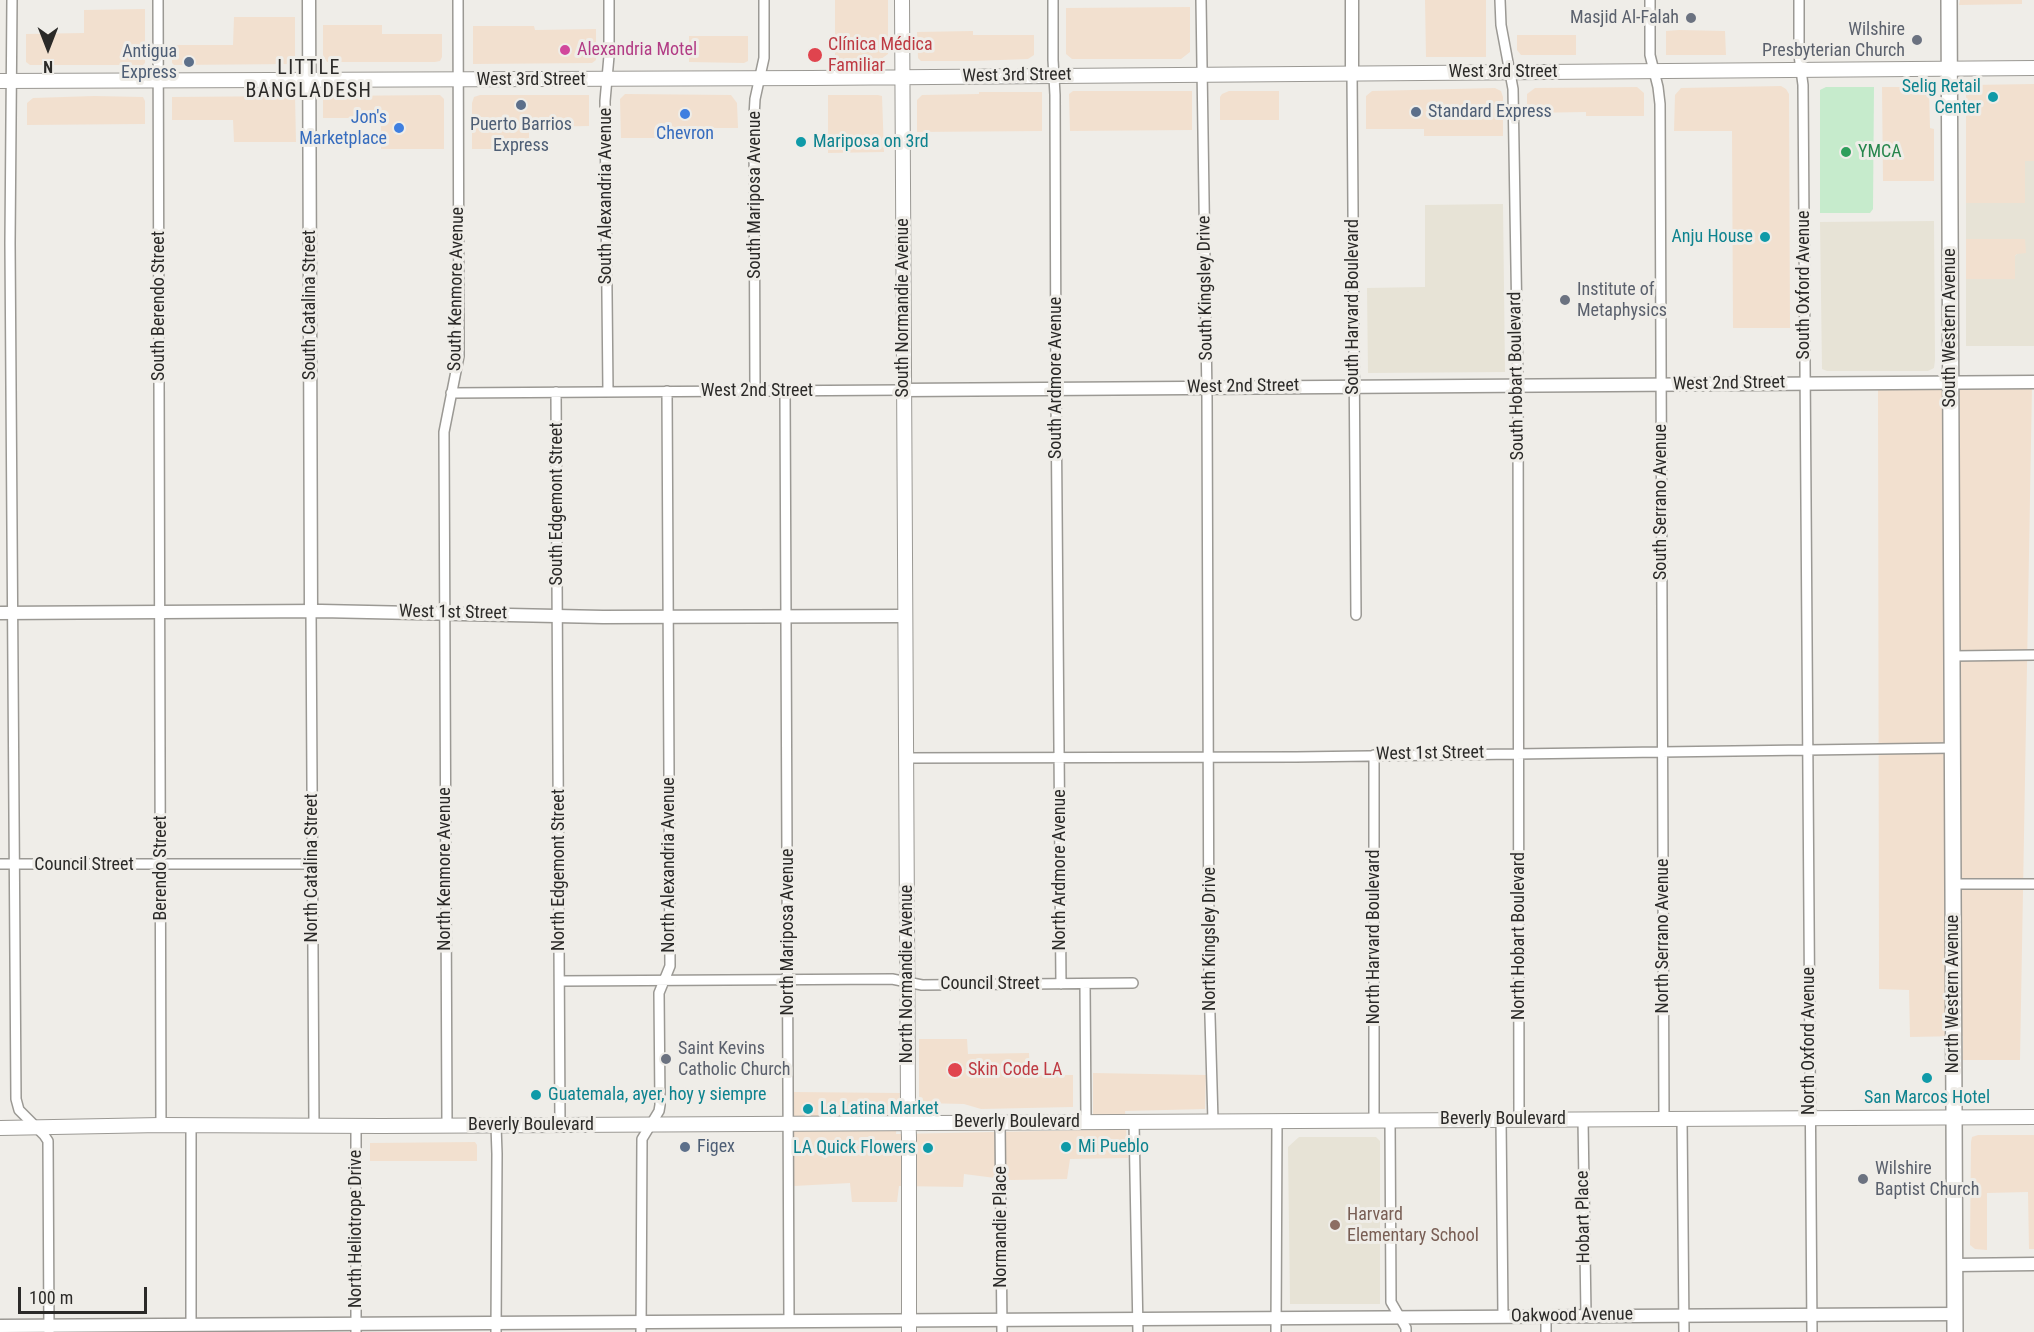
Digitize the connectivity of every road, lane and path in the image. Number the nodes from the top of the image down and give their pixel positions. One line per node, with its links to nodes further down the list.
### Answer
1 (12, 0): 28 (street)
2 (158, 0): 29 (street, South Berendo Street)
3 (309, 0): 26 (street, South Catalina Street)
4 (458, 0): 27 (street, South Kenmore Avenue)
5 (609, 0): 25 (street, South Alexandria Avenue)
6 (764, 0): 24 (street, South Mariposa Avenue)
7 (902, 0): 23 (main road, South Normandie Avenue)
8 (1053, 0): 22 (street, South Ardmore Avenue)
9 (1201, 0): 21 (street, South Kingsley Drive)
10 (1352, 0): 20 (street, South Harvard Boulevard)
11 (1500, 0): 19 (street, South Hobart Boulevard)
12 (1650, 0): 18 (street, South Serrano Avenue)
13 (1799, 0): 17 (street, South Oxford Avenue)
14 (1949, 0): 15 (main road, South Western Avenue)
15 (1949, 68): 16 (main road, West 3rd Street); 17 (main road, West 3rd Street); 30 (main road, South Western Avenue)
16 (2034, 68)
17 (1801, 69): 18 (main road, West 3rd Street); 32 (street, South Oxford Avenue)
18 (1654, 71): 19 (main road, West 3rd Street); 35 (street, South Serrano Avenue)
19 (1509, 72): 20 (main road, West 3rd Street); 33 (street, South Hobart Boulevard)
20 (1352, 73): 21 (main road, West 3rd Street); 34 (street, South Harvard Boulevard)
21 (1203, 74): 22 (main road, West 3rd Street); 36 (street, South Kingsley Drive)
22 (1054, 76): 23 (main road, West 3rd Street); 38 (street, South Ardmore Avenue)
23 (901, 77): 24 (main road, West 3rd Street); 37 (main road, South Normandie Avenue)
24 (760, 78): 25 (main road, West 3rd Street); 40 (street, South Mariposa Avenue)
25 (607, 79): 27 (main road, West 3rd Street); 43 (street, South Alexandria Avenue)
26 (310, 80): 27 (main road, West 3rd Street); 29 (main road, West 3rd Street); 46 (street, South Catalina Street)
27 (458, 80): 44 (street, South Kenmore Avenue)
28 (6, 81): 29 (main road, West 3rd Street); 49 (street)
29 (158, 81): 45 (street, South Berendo Street)
30 (1950, 381): 31 (street, West 2nd Street); 32 (street, West 2nd Street); 56 (main road, South Western Avenue)
31 (2034, 382)
32 (1804, 383): 35 (street, West 2nd Street); 58 (street, South Oxford Avenue)
33 (1518, 385): 34 (street, West 2nd Street); 35 (street, West 2nd Street); 60 (street, South Hobart Boulevard)
34 (1353, 386): 36 (street, West 2nd Street); 50 (street, South Harvard Boulevard)
35 (1661, 386): 59 (street, South Serrano Avenue)
36 (1207, 387): 38 (street, West 2nd Street); 63 (street, South Kingsley Drive)
37 (903, 390): 38 (street, West 2nd Street); 41 (street, West 2nd Street); 53 (main road, South Normandie Avenue)
38 (1056, 390): 62 (street, South Ardmore Avenue)
39 (667, 391): 40 (street, West 2nd Street); 43 (street, West 2nd Street); 54 (street, North Alexandria Avenue)
40 (755, 391): 41 (street, West 2nd Street)
41 (785, 391): 52 (street)
42 (556, 392): 43 (street, West 2nd Street); 44 (street, West 2nd Street); 51 (street, South Edgemont Street)
43 (608, 392)
44 (451, 393): 47 (street, South Kenmore Avenue)
45 (160, 611): 46 (street, West 1st Street); 49 (street, West 1st Street); 66 (street, Berendo Street)
46 (311, 611): 47 (street, West 1st Street); 67 (street, North Catalina Street)
47 (445, 612): 51 (street, West 1st Street); 96 (street, North Kenmore Avenue)
48 (0, 613): 49 (street, West 1st Street)
49 (13, 613): 68 (street)
50 (1356, 615)
51 (557, 616): 54 (street, West 1st Street); 72 (street, North Edgemont Street)
52 (786, 616): 53 (street, West 1st Street); 54 (street, West 1st Street); 71 (street, North Mariposa Avenue)
53 (905, 616): 64 (main road, North Normandie Avenue)
54 (668, 617): 73 (street, North Alexandria Avenue)
55 (2034, 655): 56 (street)
56 (1953, 656): 57 (main road, North Western Avenue)
57 (1953, 748): 58 (street, West 1st Street); 69 (main road, North Western Avenue)
58 (1807, 751): 59 (street, West 1st Street); 80 (street, North Oxford Avenue)
59 (1662, 752): 60 (street, West 1st Street); 85 (street, North Serrano Avenue)
60 (1518, 753): 61 (street, West 1st Street); 83 (street, North Hobart Boulevard)
61 (1374, 755): 63 (street, West 1st Street); 81 (street, North Harvard Boulevard)
62 (1059, 757): 63 (street, West 1st Street); 64 (street, West 1st Street); 76 (street, North Ardmore Avenue)
63 (1210, 757): 87 (street, North Kingsley Drive)
64 (906, 758): 74 (main road, North Normandie Avenue)
65 (0, 864): 68 (street, Council Street)
66 (161, 864): 67 (street, Council Street); 68 (street, Council Street); 95 (street, Berendo Street)
67 (312, 864): 101 (street, North Catalina Street)
68 (14, 865): 104 (street)
69 (1953, 884): 70 (street); 78 (main road, North Western Avenue)
70 (2034, 884)
71 (788, 980): 73 (street, Council Street); 74 (street, Council Street); 93 (street, North Mariposa Avenue)
72 (560, 981): 73 (street, Council Street); 98 (street, North Edgemont Street)
73 (663, 981): 99 (street, North Alexandria Avenue)
74 (907, 982): 76 (street, Council Street); 94 (main road, North Normandie Avenue)
75 (1133, 982): 77 (street, Council Street)
76 (1061, 984): 77 (street, Council Street)
77 (1085, 984): 91 (street)
78 (1954, 1117): 79 (main road, Beverly Boulevard); 80 (main road, Beverly Boulevard); 105 (main road, North Western Avenue)
79 (2034, 1117)
80 (1810, 1118): 86 (main road, Beverly Boulevard); 107 (street, North Oxford Avenue)
81 (1374, 1119): 88 (main road, Beverly Boulevard); 89 (main road, Beverly Boulevard)
82 (1501, 1119): 83 (main road, Beverly Boulevard); 88 (main road, Beverly Boulevard); 111 (street)
83 (1519, 1119): 84 (main road, Beverly Boulevard)
84 (1583, 1119): 85 (main road, Beverly Boulevard); 109 (street, Hobart Place)
85 (1664, 1119): 86 (main road, Beverly Boulevard)
86 (1682, 1119): 110 (street)
87 (1213, 1120): 89 (main road, Beverly Boulevard); 92 (main road, Beverly Boulevard)
88 (1390, 1120): 113 (street)
89 (1277, 1121): 112 (street)
90 (1000, 1122): 91 (main road, Beverly Boulevard); 94 (main road, Beverly Boulevard); 115 (street, Normandie Place)
91 (1086, 1122): 92 (main road, Beverly Boulevard)
92 (1134, 1122): 116 (street)
93 (790, 1123): 94 (main road, Beverly Boulevard); 99 (main road, Beverly Boulevard); 117 (street, North Mariposa Avenue)
94 (908, 1123): 121 (main road, North Normandie Avenue)
95 (161, 1125): 100 (main road, Beverly Boulevard); 104 (main road, Beverly Boulevard)
96 (447, 1125): 97 (main road, Beverly Boulevard); 102 (main road, Beverly Boulevard)
97 (496, 1125): 98 (main road, Beverly Boulevard); 123 (street)
98 (560, 1125): 99 (main road, Beverly Boulevard)
99 (650, 1125): 120 (street, North Alexandria Avenue)
100 (191, 1126): 101 (main road, Beverly Boulevard); 118 (street)
101 (314, 1126): 102 (main road, Beverly Boulevard)
102 (356, 1126): 122 (street, North Heliotrope Drive)
103 (0, 1128): 104 (main road, Beverly Boulevard)
104 (36, 1128): 124 (street)
105 (1955, 1264): 106 (street); 108 (main road, North Western Avenue)
106 (2034, 1264)
107 (1812, 1314): 108 (street, Oakwood Avenue); 110 (street, Oakwood Avenue); 131 (street, North Oxford Avenue)
108 (1955, 1314): 132 (main road, North Western Avenue)
109 (1586, 1315): 110 (street, Oakwood Avenue); 114 (street, Oakwood Avenue)
110 (1684, 1315): 130 (street)
111 (1503, 1316): 113 (street, Oakwood Avenue); 114 (street, Oakwood Avenue)
112 (1277, 1317): 113 (street, Oakwood Avenue); 116 (street, Oakwood Avenue); 127 (street)
113 (1399, 1317): 128 (street)
114 (1546, 1317): 129 (street)
115 (1001, 1318): 116 (street, Oakwood Avenue); 121 (street, Oakwood Avenue); 125 (street, Normandie Place)
116 (1138, 1319): 126 (street)
117 (789, 1320): 120 (street, Oakwood Avenue); 121 (street, Oakwood Avenue)
118 (191, 1324): 122 (street, Oakwood Avenue); 124 (street, Oakwood Avenue)
119 (0, 1326): 124 (street, Oakwood Avenue)
120 (641, 1326): 123 (street, Oakwood Avenue)
121 (909, 1326)
122 (356, 1327): 123 (street, Oakwood Avenue)
123 (496, 1327)
124 (49, 1329)
125 (1002, 1332)
126 (1138, 1332)
127 (1276, 1332)
128 (1406, 1332)
129 (1546, 1332)
130 (1684, 1332)
131 (1812, 1332)
132 (1955, 1332)

